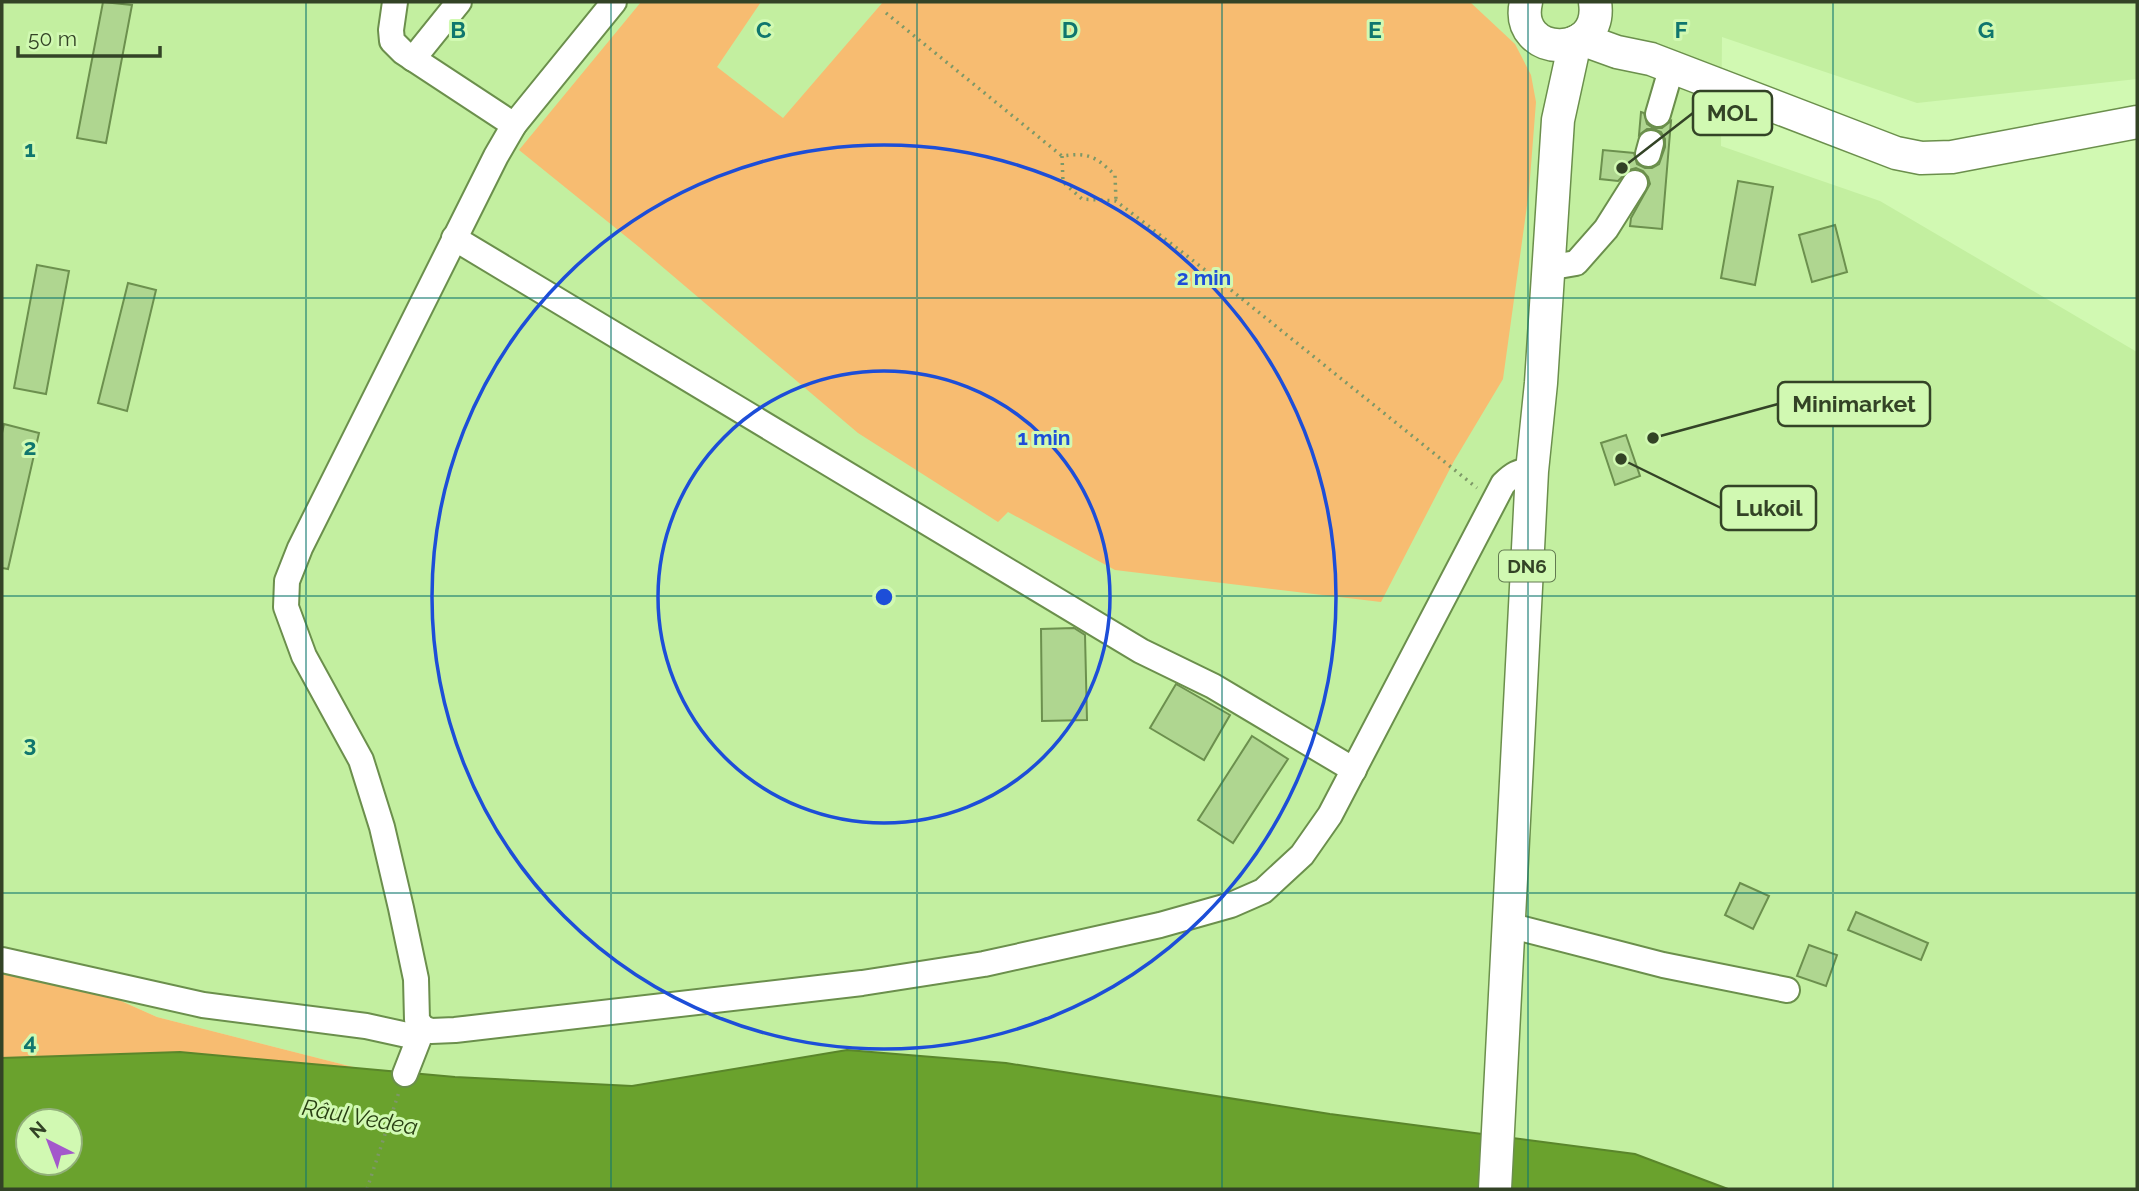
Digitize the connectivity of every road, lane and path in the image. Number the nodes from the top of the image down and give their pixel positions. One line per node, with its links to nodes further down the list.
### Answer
1 (395, 2): 7 (street)
2 (459, 2): 7 (street)
3 (614, 2): 12 (street)
4 (886, 13): 13 (path)
5 (1525, 15): 6 (main road, DN6); 10 (main road, DN6)
6 (1587, 25): 8 (main road); 10 (main road, DN6)
7 (413, 59): 12 (street)
8 (1661, 62): 9 (street); 11 (main road)
9 (1658, 114)
10 (1558, 120): 17 (main road, DN6)
11 (2137, 122)
12 (514, 125): 16 (street)
13 (1062, 156): 15 (path); 15 (path)
14 (1635, 183): 17 (street)
15 (1116, 201): 19 (path)
16 (454, 238): 20 (street); 24 (street)
17 (1547, 268): 18 (main road, DN6)
18 (1532, 471): 19 (street); 21 (main road, DN6)
19 (1493, 500): 20 (street)
20 (1354, 770): 24 (street)
21 (1508, 925): 23 (street); 27 (main road, DN6)
22 (2, 960): 24 (street)
23 (1787, 990)
24 (423, 1028): 25 (street)
25 (405, 1074): 26 (path)
26 (367, 1189)
27 (1495, 1189)

